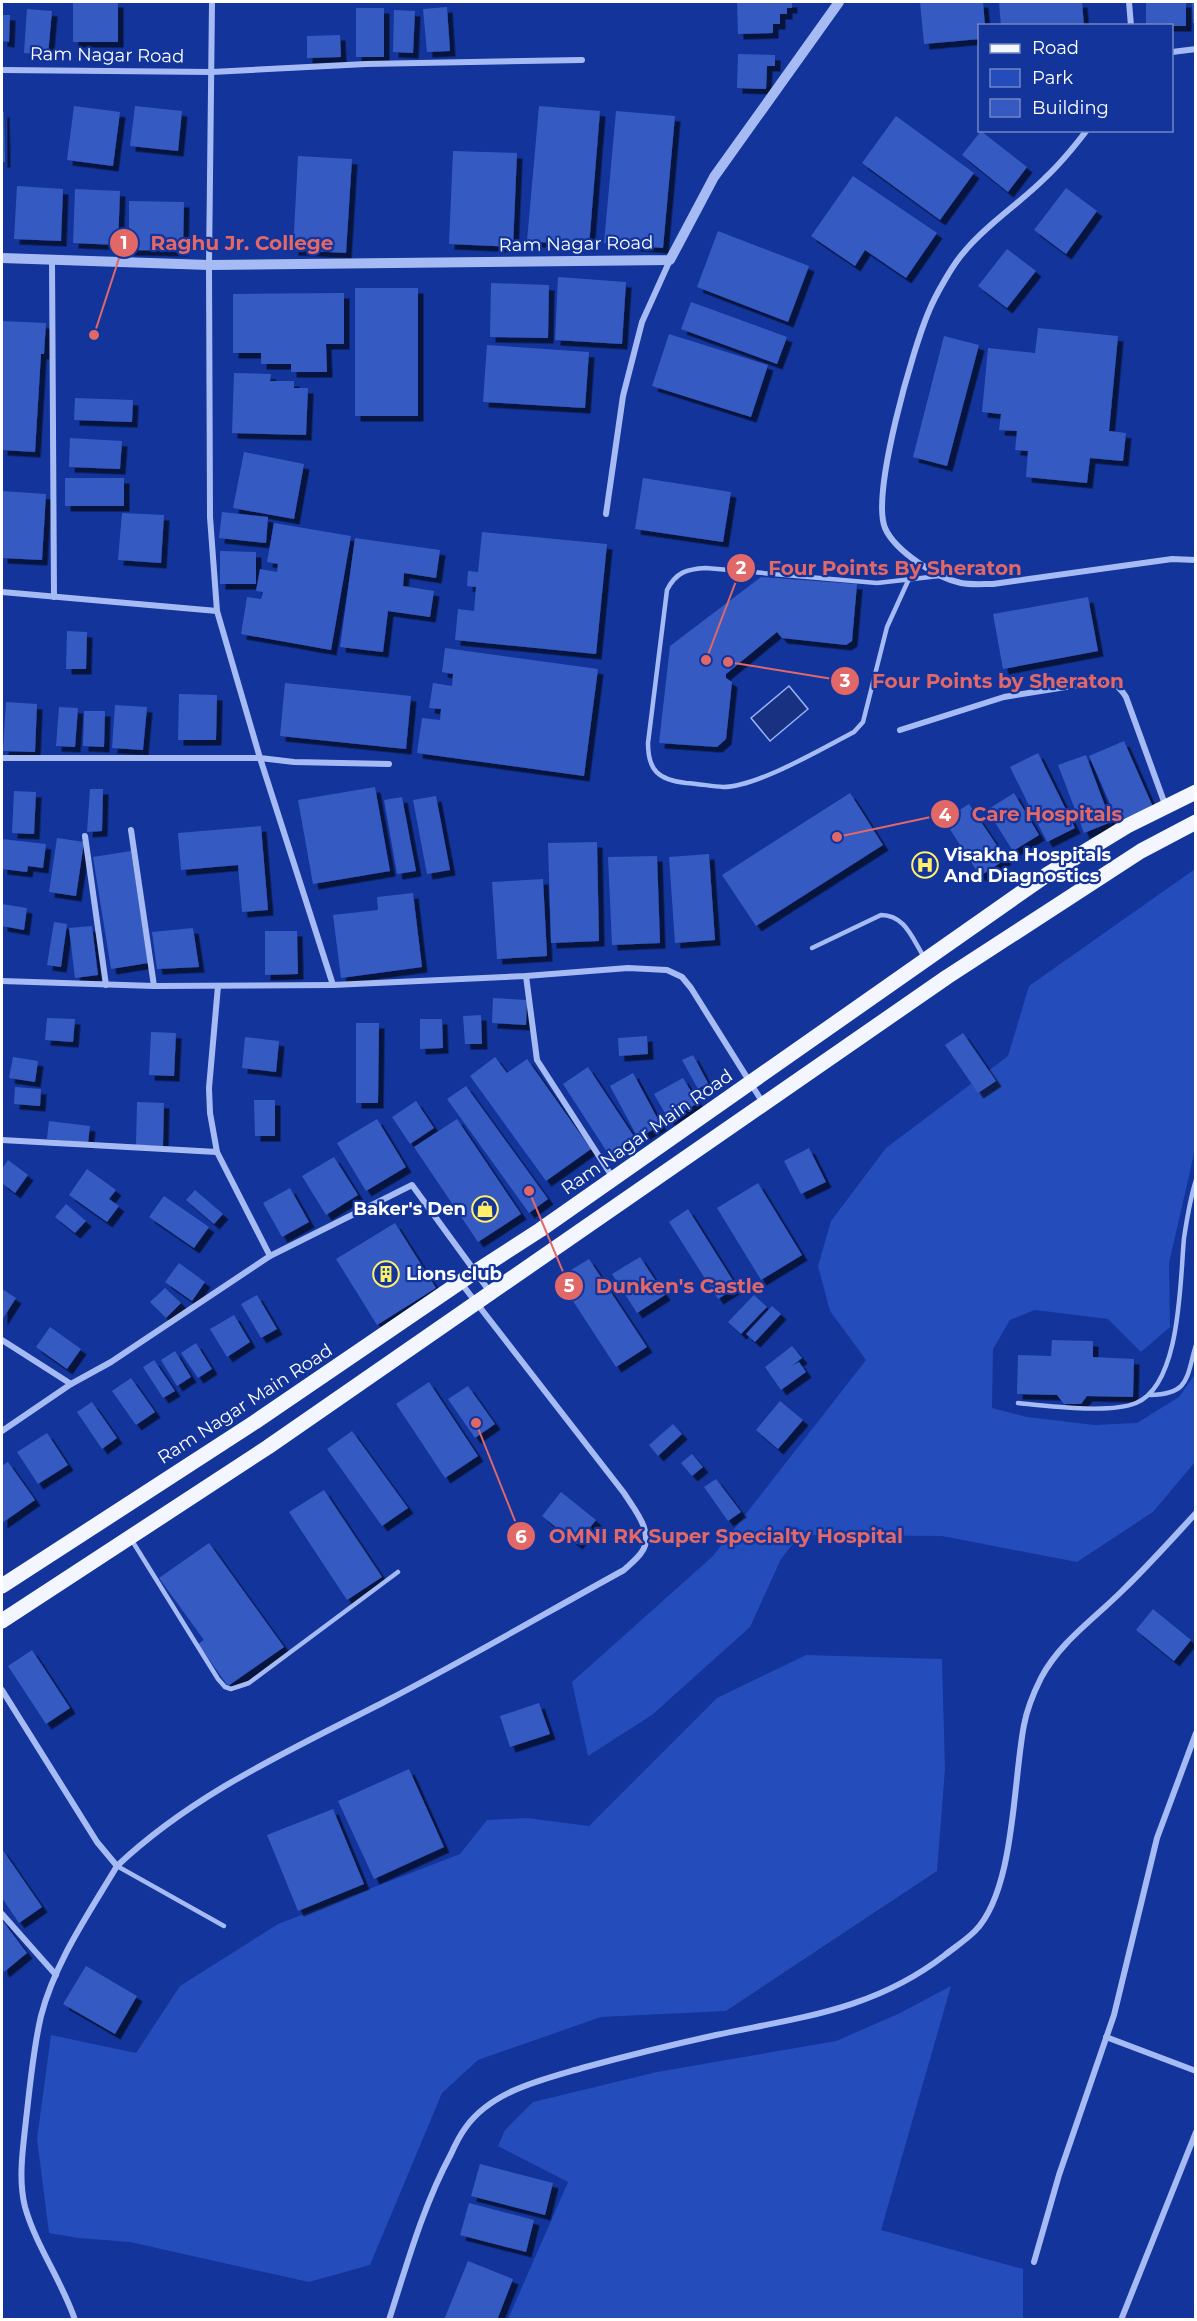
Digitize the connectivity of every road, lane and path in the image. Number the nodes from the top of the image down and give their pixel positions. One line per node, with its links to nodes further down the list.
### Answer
1 (212, 2): 9 (street)
2 (839, 2): 13 (street, Ram Nagar Road)
3 (1129, 2): 4 (street)
4 (1131, 24)
5 (1196, 49): 6 (street)
6 (1173, 52)
7 (582, 60): 9 (street, Ram Nagar Road)
8 (2, 70): 9 (street, Ram Nagar Road)
9 (212, 72): 14 (street)
10 (1085, 132): 17 (street)
11 (2, 258): 12 (street, Ram Nagar Road)
12 (52, 260): 14 (street, Ram Nagar Road); 20 (street)
13 (670, 260): 14 (street, Ram Nagar Road); 15 (street)
14 (209, 265): 21 (street)
15 (606, 514)
16 (1196, 560): 17 (street)
17 (939, 576): 18 (lane)
18 (908, 581): 18 (lane)
19 (2, 592): 20 (street)
20 (54, 597): 21 (street)
21 (217, 611): 24 (street)
22 (900, 730): 27 (street)
23 (2, 758): 24 (street)
24 (260, 758): 25 (street); 36 (street)
25 (389, 764)
26 (1196, 792): 27 (main road, Ram Nagar Main Road)
27 (1166, 807): 32 (main road, Ram Nagar Main Road)
28 (1196, 822): 40 (main road)
29 (131, 831): 37 (street)
30 (85, 836): 35 (street)
31 (812, 948): 32 (lane)
32 (926, 960): 39 (main road, Ram Nagar Main Road)
33 (526, 976): 36 (street); 39 (street); 43 (street)
34 (2, 981): 35 (street)
35 (106, 985): 37 (street)
36 (333, 985): 38 (street)
37 (154, 986): 38 (street)
38 (218, 986): 42 (street)
39 (750, 1084): 40 (street); 43 (main road, Ram Nagar Main Road)
40 (765, 1104): 48 (main road)
41 (2, 1140): 42 (street)
42 (216, 1152): 45 (street)
43 (613, 1179): 46 (main road, Ram Nagar Main Road)
44 (1196, 1180): 53 (lane)
45 (270, 1256): 46 (street); 52 (street)
46 (475, 1272): 47 (main road, Ram Nagar Main Road); 48 (street)
47 (461, 1283): 49 (street); 59 (main road, Ram Nagar Main Road)
48 (490, 1293): 49 (main road)
49 (476, 1303): 57 (main road); 63 (street)
50 (2, 1340): 52 (street)
51 (1196, 1345): 53 (lane)
52 (71, 1384): 55 (street)
53 (1150, 1395): 54 (lane)
54 (1018, 1403)
55 (2, 1431)
56 (1196, 1513): 72 (street)
57 (130, 1537): 58 (lane); 60 (main road)
58 (398, 1572)
59 (2, 1586)
60 (2, 1621)
61 (2, 1690): 63 (street)
62 (1196, 1733): 67 (street)
63 (117, 1866): 65 (lane); 66 (street)
64 (2, 1914): 66 (street)
65 (224, 1926)
66 (56, 1975): 71 (street)
67 (1106, 2037): 68 (street); 70 (street)
68 (1196, 2071)
69 (1196, 2132): 73 (street)
70 (1034, 2262)
71 (75, 2319)
72 (389, 2319)
73 (1121, 2319)

